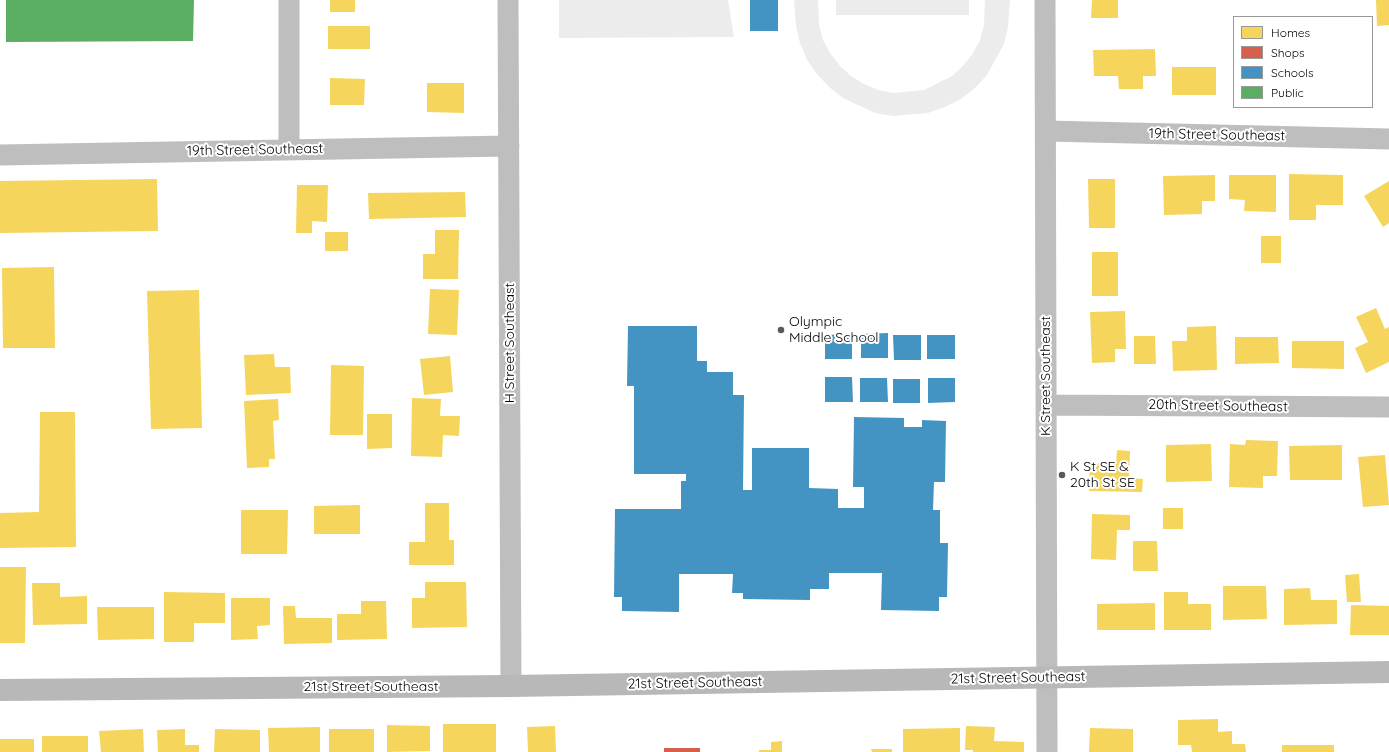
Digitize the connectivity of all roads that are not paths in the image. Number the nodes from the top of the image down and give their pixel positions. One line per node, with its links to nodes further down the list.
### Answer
1 (289, 0): 7 (street)
2 (508, 0): 6 (street, H Street Southeast)
3 (1045, 0): 4 (street, K Street Southeast)
4 (1046, 131): 5 (street, 19th Street Southeast); 9 (street, K Street Southeast)
5 (1389, 139)
6 (509, 146): 7 (street, 19th Street Southeast); 13 (street, H Street Southeast)
7 (289, 149): 8 (street, 19th Street Southeast)
8 (0, 155)
9 (1046, 404): 10 (street, 20th Street Southeast); 12 (street, K Street Southeast)
10 (1389, 407)
11 (1389, 672): 12 (street, 21st Street Southeast)
12 (1046, 678): 13 (street, 21st Street Southeast); 15 (street, K Street Southeast)
13 (511, 686): 14 (street, 21st Street Southeast)
14 (0, 690)
15 (1047, 752)

